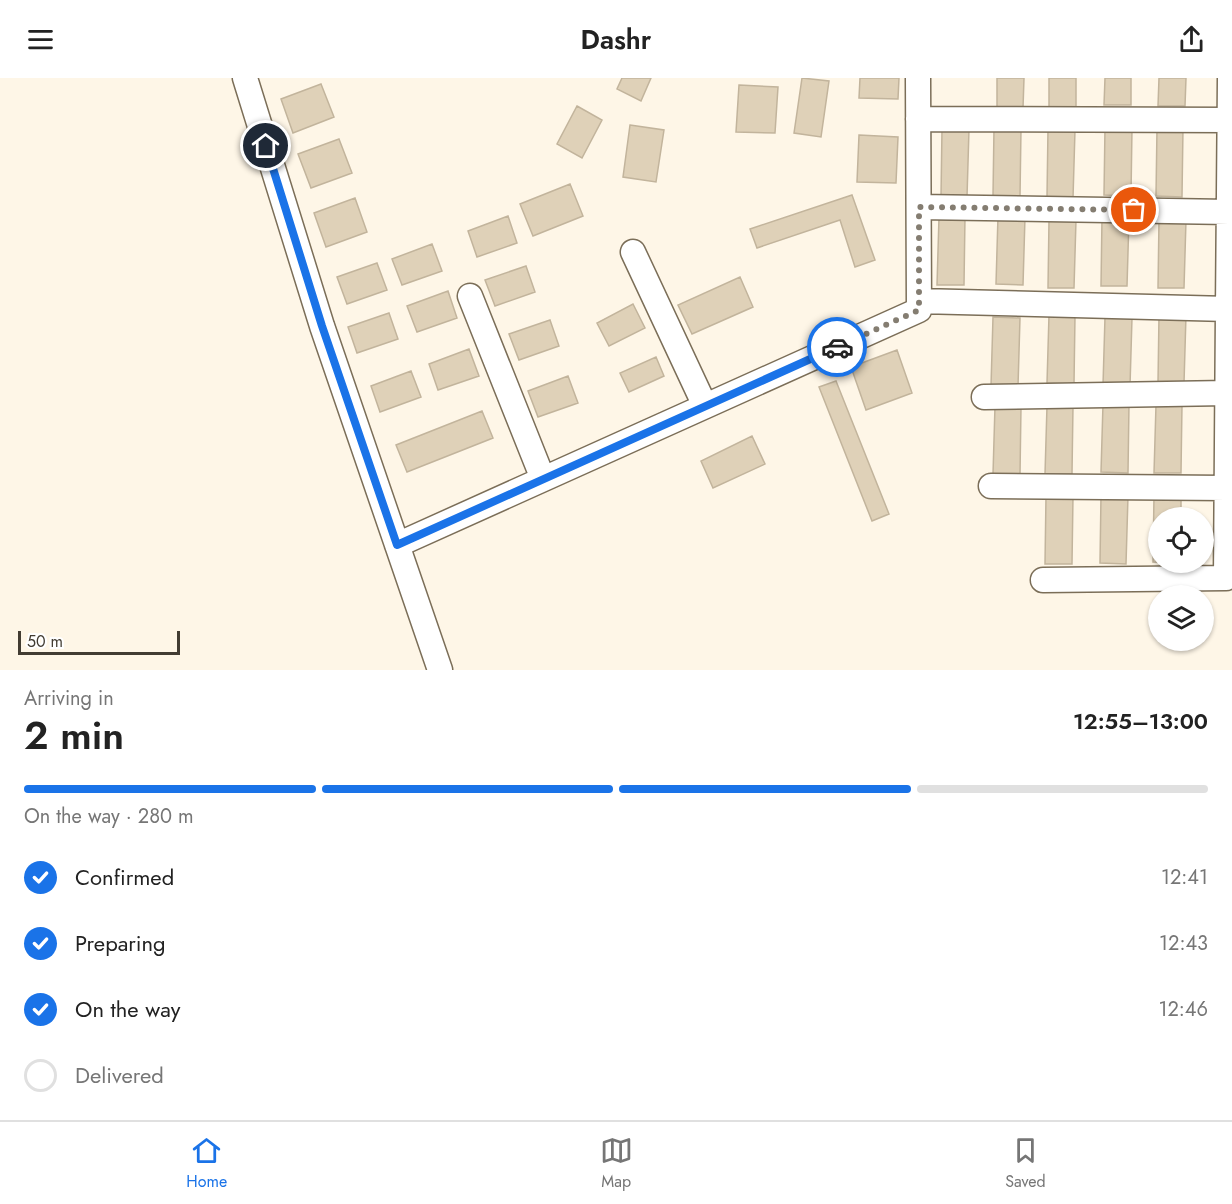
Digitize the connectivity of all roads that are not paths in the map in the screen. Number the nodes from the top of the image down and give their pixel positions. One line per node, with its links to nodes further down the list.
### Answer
1 (245, 78): 18 (street)
2 (1230, 78): 5 (street)
3 (922, 83): 4 (street)
4 (918, 119): 5 (street); 6 (street)
5 (1230, 120): 7 (street)
6 (919, 207): 7 (street); 10 (street)
7 (1229, 212): 11 (street)
8 (633, 252): 14 (street)
9 (470, 296): 15 (street)
10 (919, 301): 11 (street); 14 (street)
11 (1228, 309): 12 (street)
12 (1227, 393): 13 (street); 17 (street)
13 (984, 397)
14 (705, 406): 15 (street)
15 (543, 479): 18 (street)
16 (991, 486): 17 (street)
17 (1226, 488): 19 (street)
18 (397, 545): 20 (street)
19 (1043, 580)
20 (440, 670)

